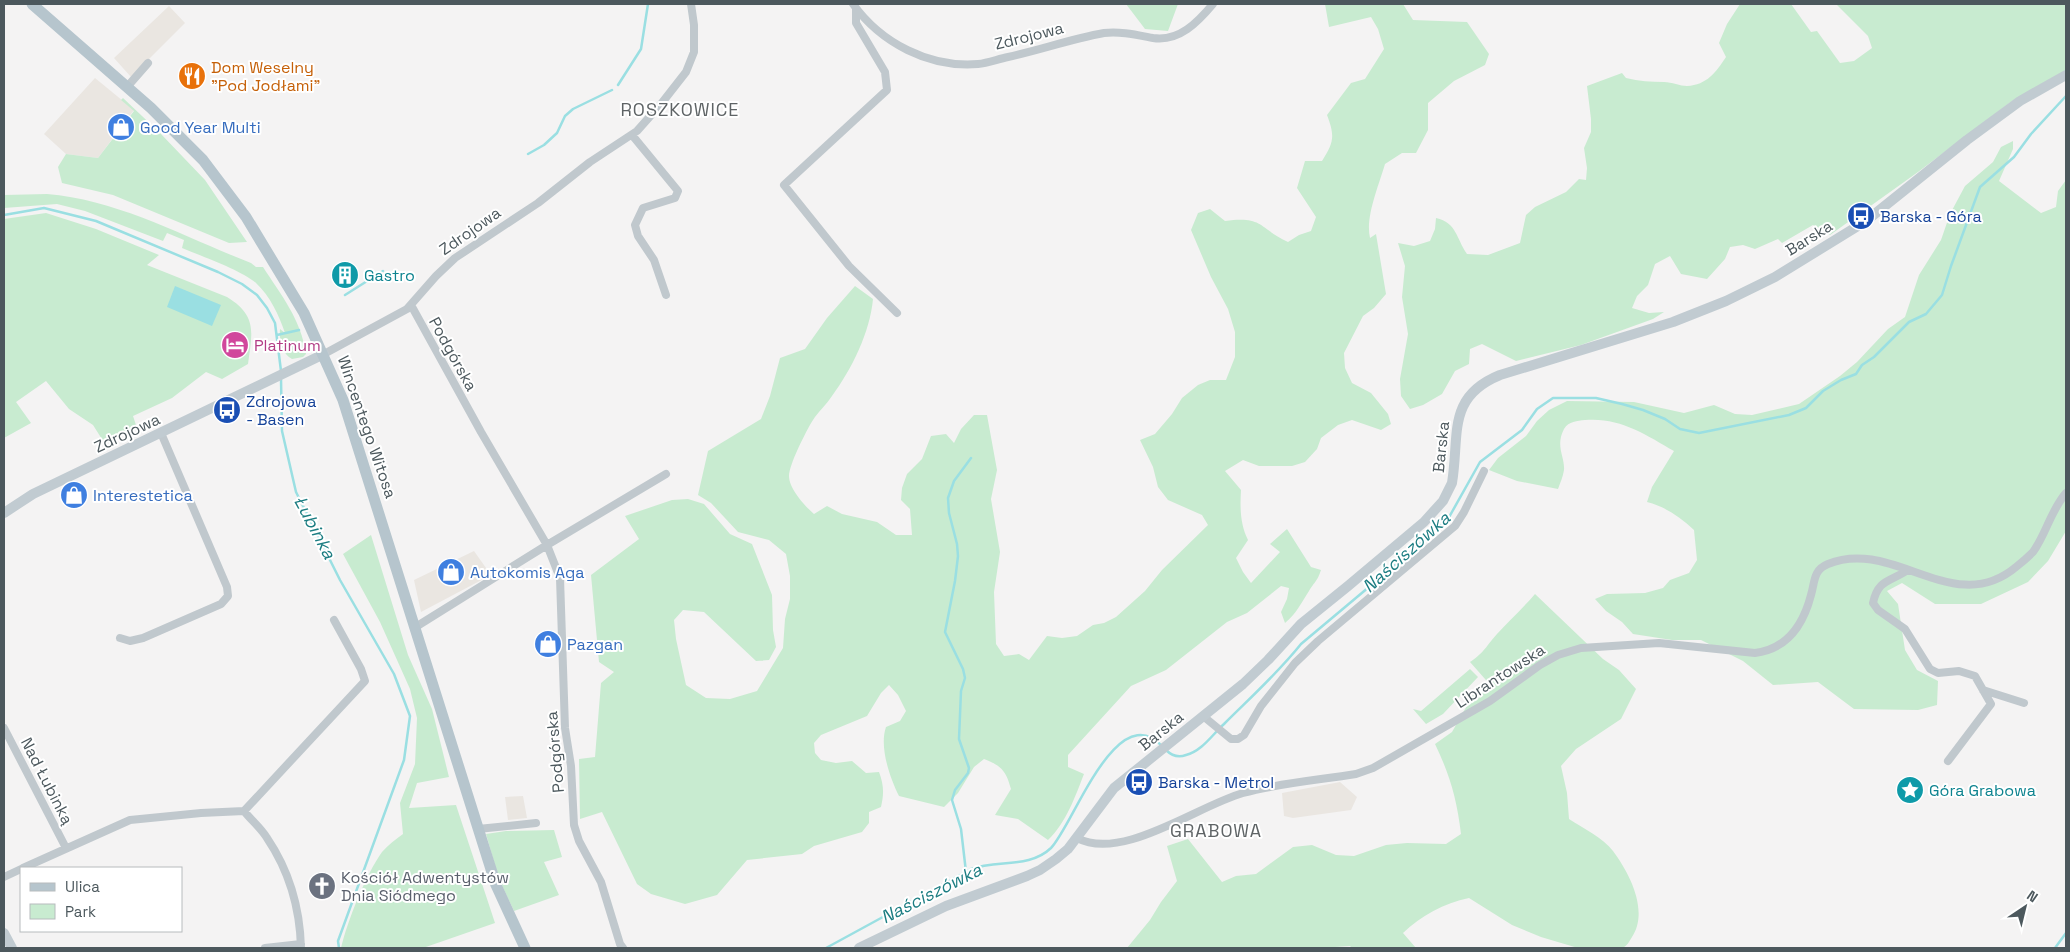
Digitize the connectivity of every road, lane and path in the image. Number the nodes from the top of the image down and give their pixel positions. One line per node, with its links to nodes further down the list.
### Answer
1 (32, 4): 7 (main road, Wincentego Witosa)
2 (691, 4): 8 (street, Zdrojowa)
3 (1213, 4): 4 (street, Zdrojowa)
4 (855, 6): 11 (street, Zdrojowa)
5 (148, 63): 7 (street)
6 (2066, 74): 25 (street, Barska)
7 (127, 87): 12 (main road, Wincentego Witosa)
8 (632, 135): 9 (street); 10 (street, Zdrojowa)
9 (666, 295)
10 (411, 306): 12 (street, Zdrojowa); 18 (street, Podgórska)
11 (897, 313)
12 (324, 354): 13 (street, Zdrojowa); 21 (main road, Wincentego Witosa)
13 (161, 433): 17 (street, Zdrojowa); 22 (street)
14 (1484, 471): 25 (street)
15 (666, 474): 18 (street)
16 (2066, 493): 19 (street, Librantowska)
17 (4, 513)
18 (547, 545): 21 (street); 41 (street, Podgórska)
19 (1908, 570): 23 (street); 31 (street, Librantowska)
20 (334, 620): 28 (street)
21 (414, 628): 30 (main road, Wincentego Witosa)
22 (120, 638)
23 (1983, 690): 24 (street); 27 (street)
24 (2024, 703)
25 (1202, 716): 31 (street, Barska)
26 (4, 728): 32 (street, Nad Łubinką)
27 (1948, 761)
28 (244, 811): 32 (street); 37 (street)
29 (536, 823): 30 (street)
30 (478, 829): 38 (main road, Wincentego Witosa)
31 (1077, 838): 42 (street, Barska)
32 (66, 848): 33 (street)
33 (26, 867)
34 (20, 870): 35 (street)
35 (4, 877)
36 (4, 932): 39 (street)
37 (301, 946): 40 (street)
38 (522, 947)
39 (12, 948)
40 (265, 948)
41 (623, 948)
42 (859, 948)

